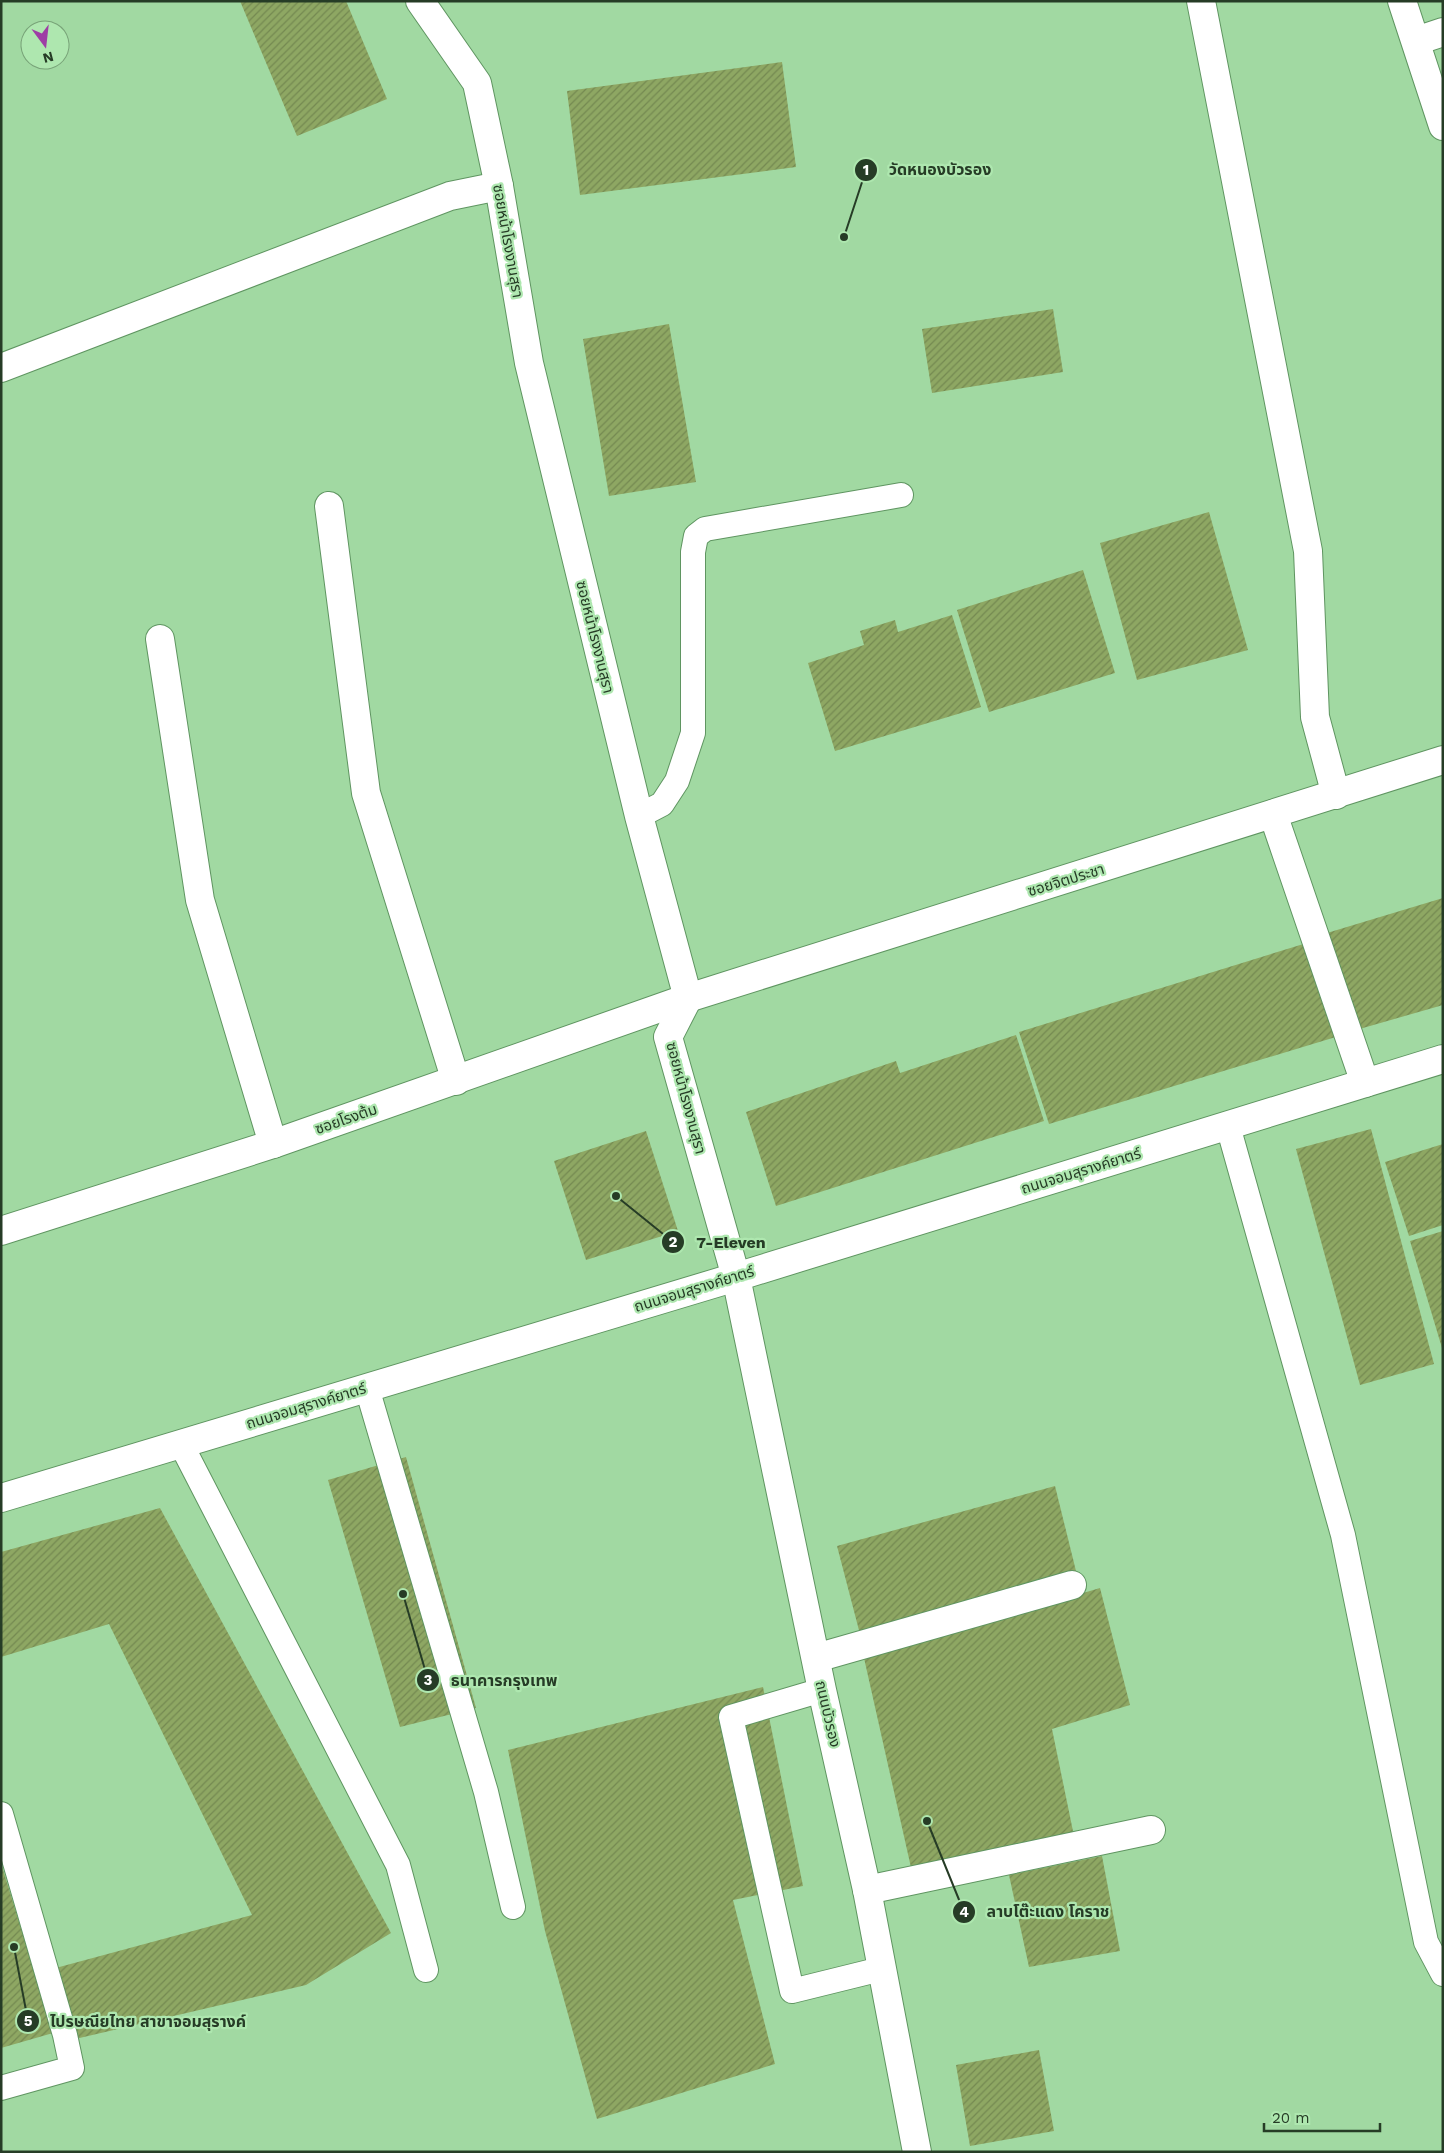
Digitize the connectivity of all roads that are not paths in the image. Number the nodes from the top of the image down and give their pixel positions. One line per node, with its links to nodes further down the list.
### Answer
1 (420, 1): 7 (street, ซอยหน้าโรงงานสุรา)
2 (1201, 1): 13 (street)
3 (1402, 1): 5 (street)
4 (1443, 32): 5 (street)
5 (1416, 41): 6 (street)
6 (1443, 126)
7 (499, 186): 8 (street); 15 (street, ซอยหน้าโรงงานสุรา)
8 (1, 368)
9 (901, 495): 15 (lane)
10 (329, 506): 18 (street)
11 (160, 639): 21 (street)
12 (1443, 760): 13 (street, ซอยจิตประชา)
13 (1336, 795): 14 (street, ซอยจิตประชา)
14 (1274, 814): 16 (street, ซอยจิตประชา); 19 (street)
15 (639, 816): 16 (street, ซอยหน้าโรงงานสุรา)
16 (688, 998): 18 (street, ซอยโรงต้ม); 23 (street, ซอยหน้าโรงงานสุรา)
17 (1443, 1059): 19 (street, ถนนจอมสุรางค์ยาตร์)
18 (456, 1081): 21 (street, ซอยโรงต้ม)
19 (1365, 1083): 20 (street, ถนนจอมสุรางค์ยาตร์)
20 (1228, 1126): 23 (street, ถนนจอมสุรางค์ยาตร์); 36 (lane)
21 (273, 1144): 22 (street, ซอยโรงต้ม)
22 (1, 1231)
23 (736, 1277): 24 (street, ถนนจอมสุรางค์ยาตร์); 28 (street, ถนนบัวรอง)
24 (367, 1388): 25 (street, ถนนจอมสุรางค์ยาตร์); 33 (lane)
25 (181, 1444): 26 (street, ถนนจอมสุรางค์ยาตร์); 35 (lane)
26 (1, 1498)
27 (1072, 1585): 28 (street)
28 (816, 1658): 29 (street, ถนนบัวรอง)
29 (822, 1690): 32 (street, ถนนบัวรอง); 34 (lane)
30 (1, 1814): 37 (lane)
31 (1151, 1830): 32 (street)
32 (867, 1890): 34 (street, ถนนบัวรอง)
33 (513, 1907)
34 (881, 1969): 38 (street, ถนนบัวรอง)
35 (426, 1970)
36 (1443, 1974)
37 (1, 2088)
38 (917, 2152)

